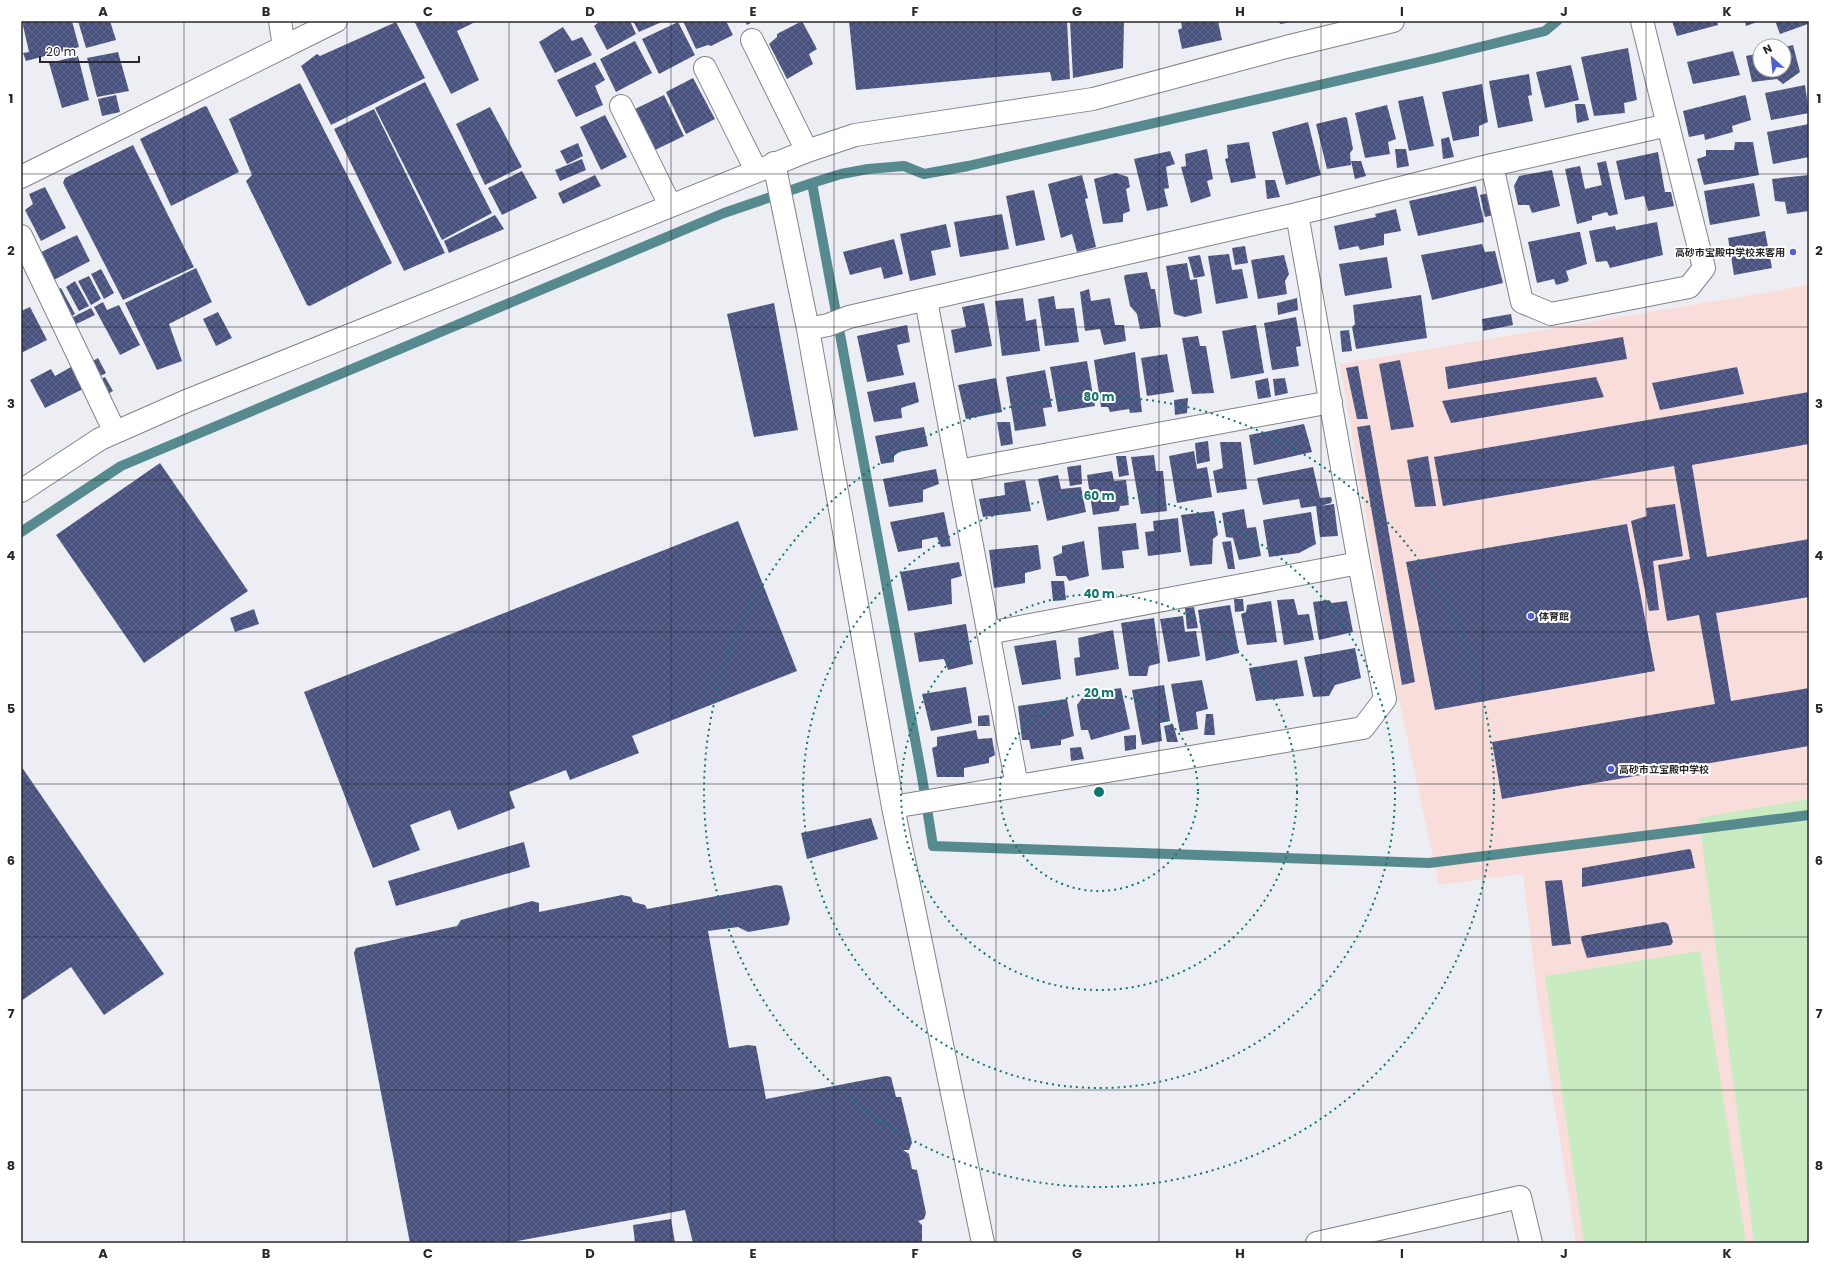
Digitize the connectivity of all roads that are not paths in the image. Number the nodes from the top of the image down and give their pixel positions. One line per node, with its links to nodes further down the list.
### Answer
1 (280, 21): 6 (street)
2 (336, 21): 6 (street)
3 (1642, 21): 9 (street)
4 (1385, 22): 10 (street)
5 (752, 40): 10 (street)
6 (284, 47): 13 (street)
7 (705, 68): 12 (street)
8 (621, 106): 14 (street)
9 (1668, 125): 11 (street); 11 (street)
10 (807, 151): 12 (street)
11 (1492, 165): 15 (street)
12 (765, 167): 14 (street); 18 (street)
13 (21, 177)
14 (670, 205): 20 (street)
15 (1297, 214): 17 (street); 19 (street)
16 (21, 236): 20 (street)
17 (926, 300): 18 (street); 21 (street)
18 (818, 327): 26 (street)
19 (1331, 402): 21 (street); 23 (street)
20 (115, 432): 22 (street)
21 (958, 471): 24 (street)
22 (21, 491)
23 (1359, 564): 24 (street); 25 (street)
24 (988, 632): 25 (street)
25 (1017, 786): 26 (street)
26 (893, 807): 27 (street)
27 (982, 1243)
28 (1317, 1243): 29 (street)
29 (1531, 1243)

